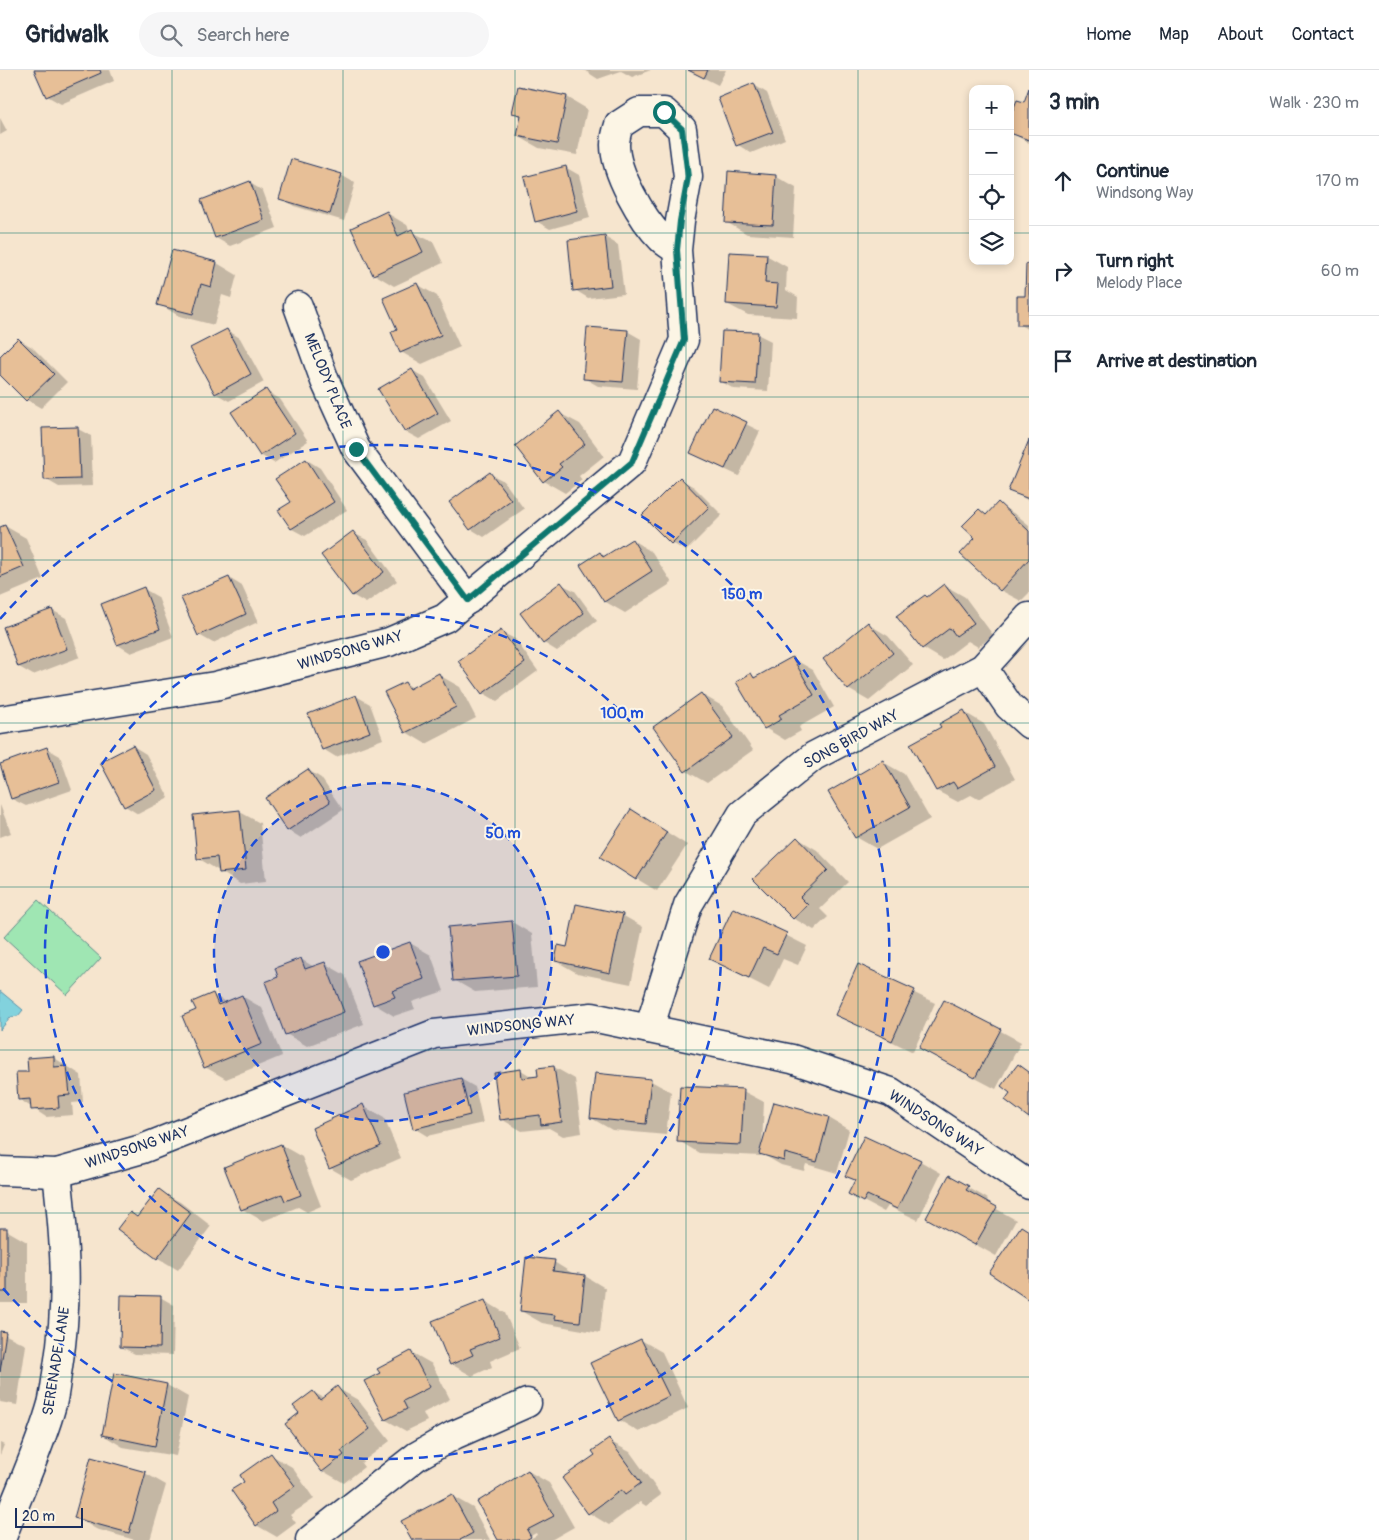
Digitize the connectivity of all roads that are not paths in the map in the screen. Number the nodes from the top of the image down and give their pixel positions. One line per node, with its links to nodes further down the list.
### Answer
1 (677, 250): 3 (street, WINDSONG WAY)
2 (298, 306): 3 (street, MELODY PLACE)
3 (468, 600): 6 (street, WINDSONG WAY)
4 (1029, 618): 5 (street, SONG BIRD WAY)
5 (983, 668): 7 (street); 8 (street, SONG BIRD WAY)
6 (0, 720)
7 (1029, 724)
8 (649, 1029): 10 (street, WINDSONG WAY); 11 (street, WINDSONG WAY)
9 (0, 1172): 10 (street, WINDSONG WAY)
10 (57, 1173): 13 (street, SERENADE LANE)
11 (1029, 1185)
12 (527, 1403): 14 (street)
13 (1, 1540)
14 (310, 1540)

